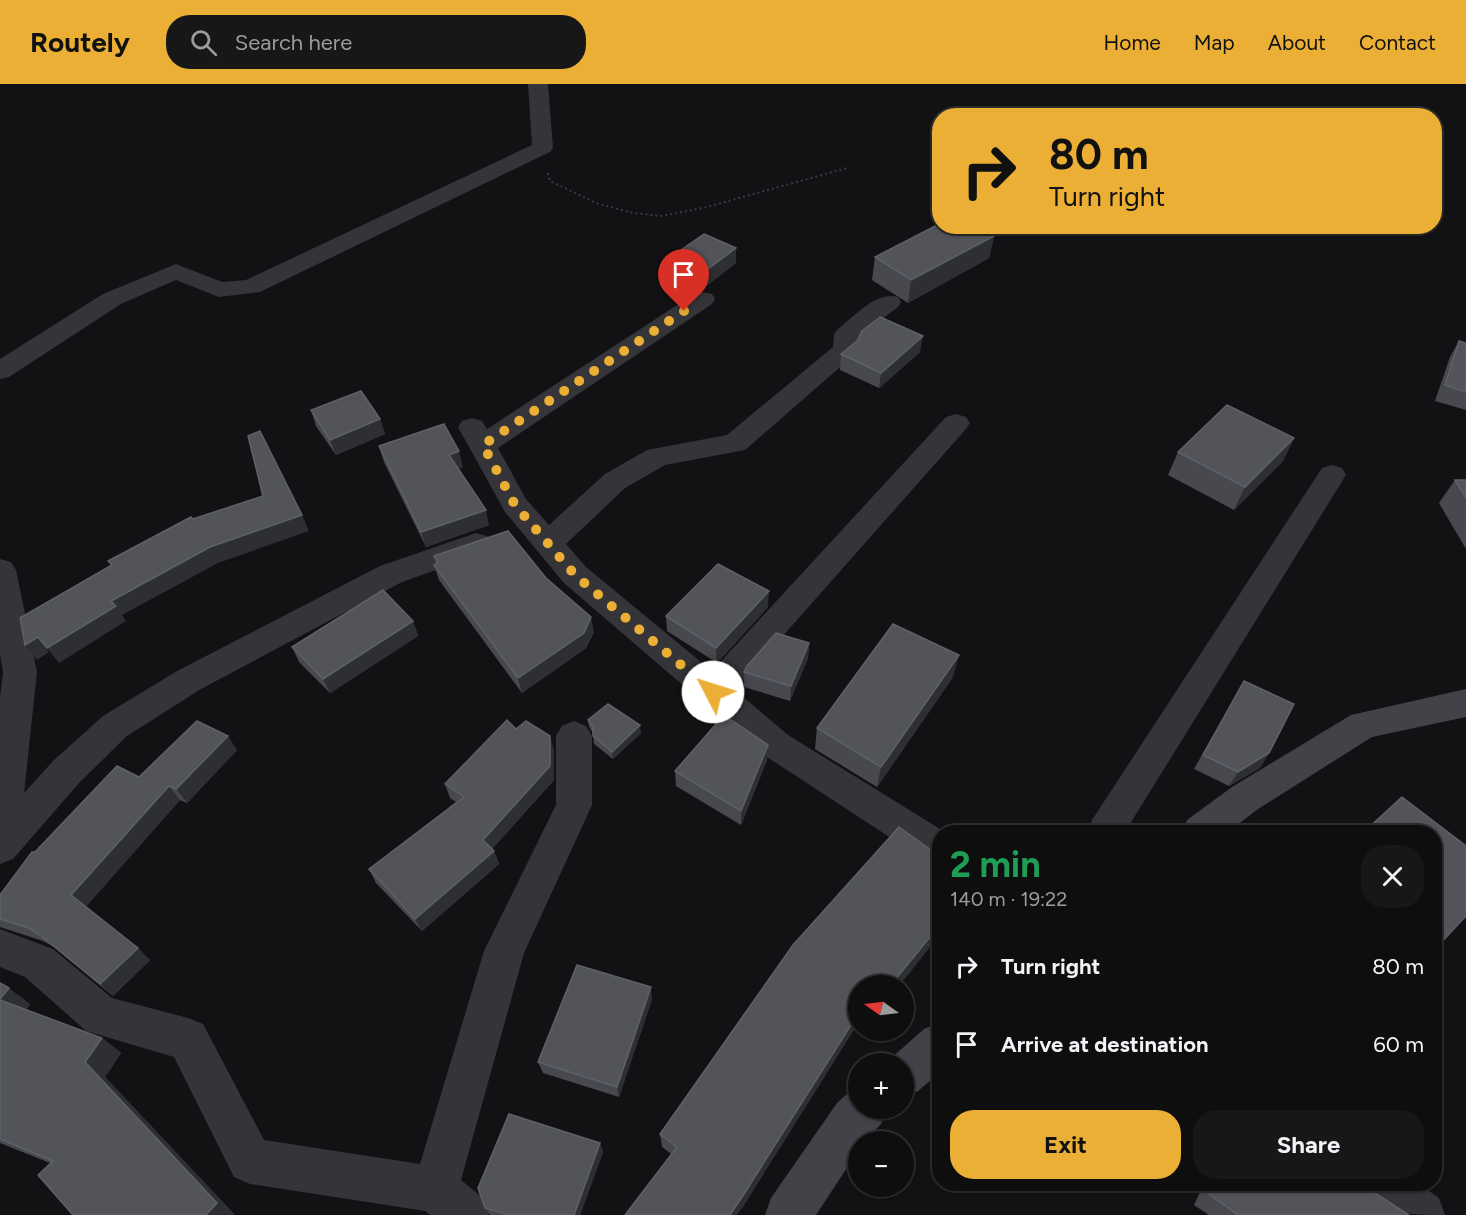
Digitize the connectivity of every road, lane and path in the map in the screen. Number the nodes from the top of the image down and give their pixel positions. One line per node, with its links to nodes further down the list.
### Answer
1 (538, 84): 2 (street)
2 (543, 148): 3 (path); 6 (street)
3 (848, 168)
4 (703, 299): 9 (street)
5 (889, 302): 9 (street)
6 (0, 371)
7 (956, 423): 11 (street)
8 (1332, 475): 14 (street)
9 (539, 533): 11 (street); 17 (street)
10 (0, 570): 17 (street)
11 (713, 692): 16 (street)
12 (1466, 703): 15 (street)
13 (574, 736): 23 (street)
14 (1109, 825)
15 (1209, 825)
16 (932, 845)
17 (0, 847)
18 (0, 948): 23 (street)
19 (932, 1050): 20 (street)
20 (914, 1066)
21 (853, 1119): 24 (street)
22 (1392, 1191): 25 (street)
23 (451, 1202)
24 (788, 1215)
25 (1422, 1215)

